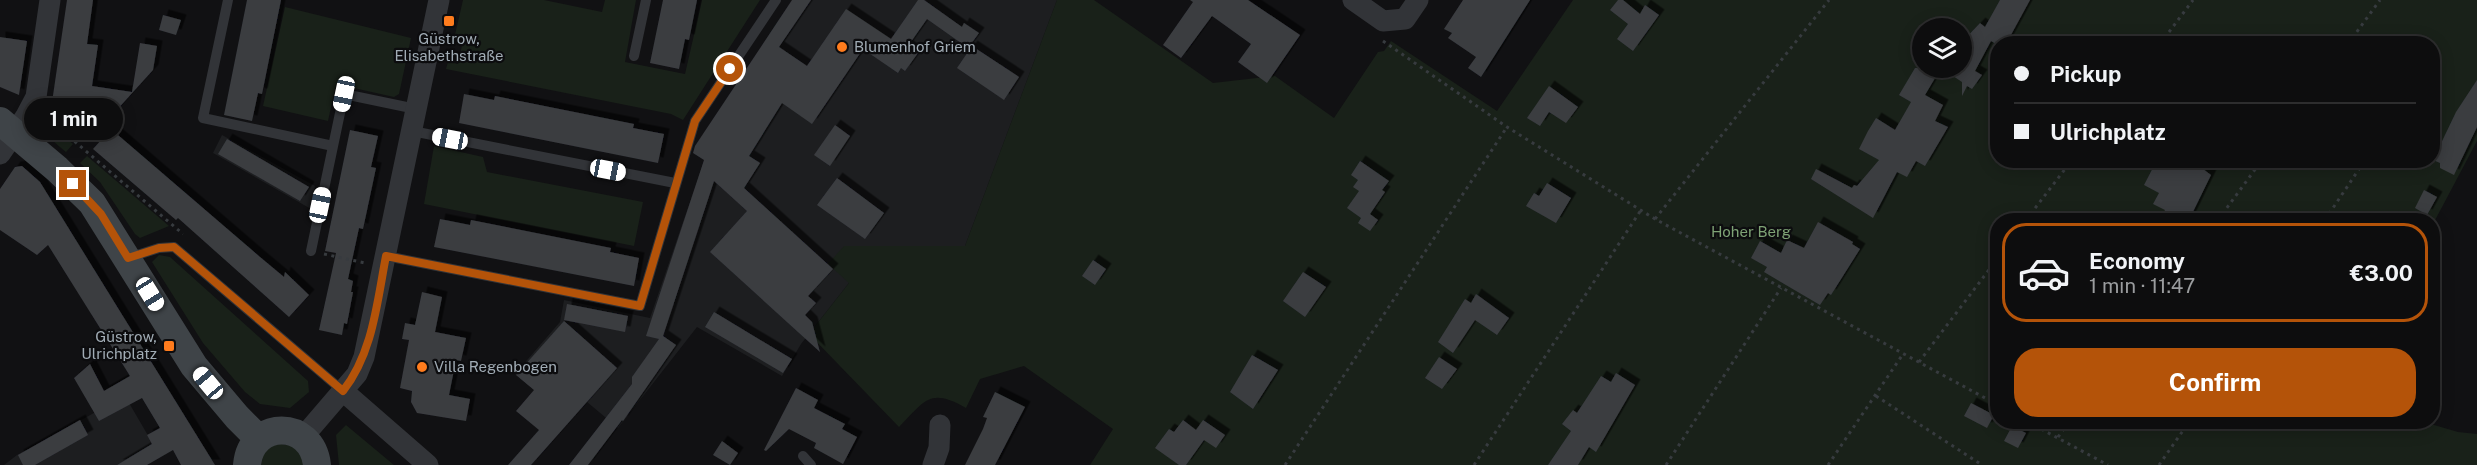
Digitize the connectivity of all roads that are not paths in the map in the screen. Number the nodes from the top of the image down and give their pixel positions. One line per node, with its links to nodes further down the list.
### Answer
1 (50, 0): 11 (street)
2 (228, 0): 12 (lane)
3 (440, 0): 9 (street)
4 (646, 0): 8 (lane)
5 (776, 0): 13 (lane)
6 (1353, 0): 7 (street)
7 (1418, 0)
8 (634, 56)
9 (416, 109): 10 (street); 12 (lane)
10 (412, 131): 13 (lane); 16 (street)
11 (5, 136): 15 (street)
12 (333, 146): 14 (lane)
13 (675, 183): 16 (lane)
14 (311, 251)
15 (128, 258): 17 (lane); 20 (street)
16 (378, 260): 17 (street)
17 (343, 391): 19 (street); 24 (street)
18 (940, 425): 26 (street)
19 (303, 437): 20 (street); 23 (street)
20 (259, 439): 22 (street)
21 (803, 456): 25 (lane)
22 (247, 465)
23 (317, 465)
24 (428, 465)
25 (811, 465)
26 (933, 465)

